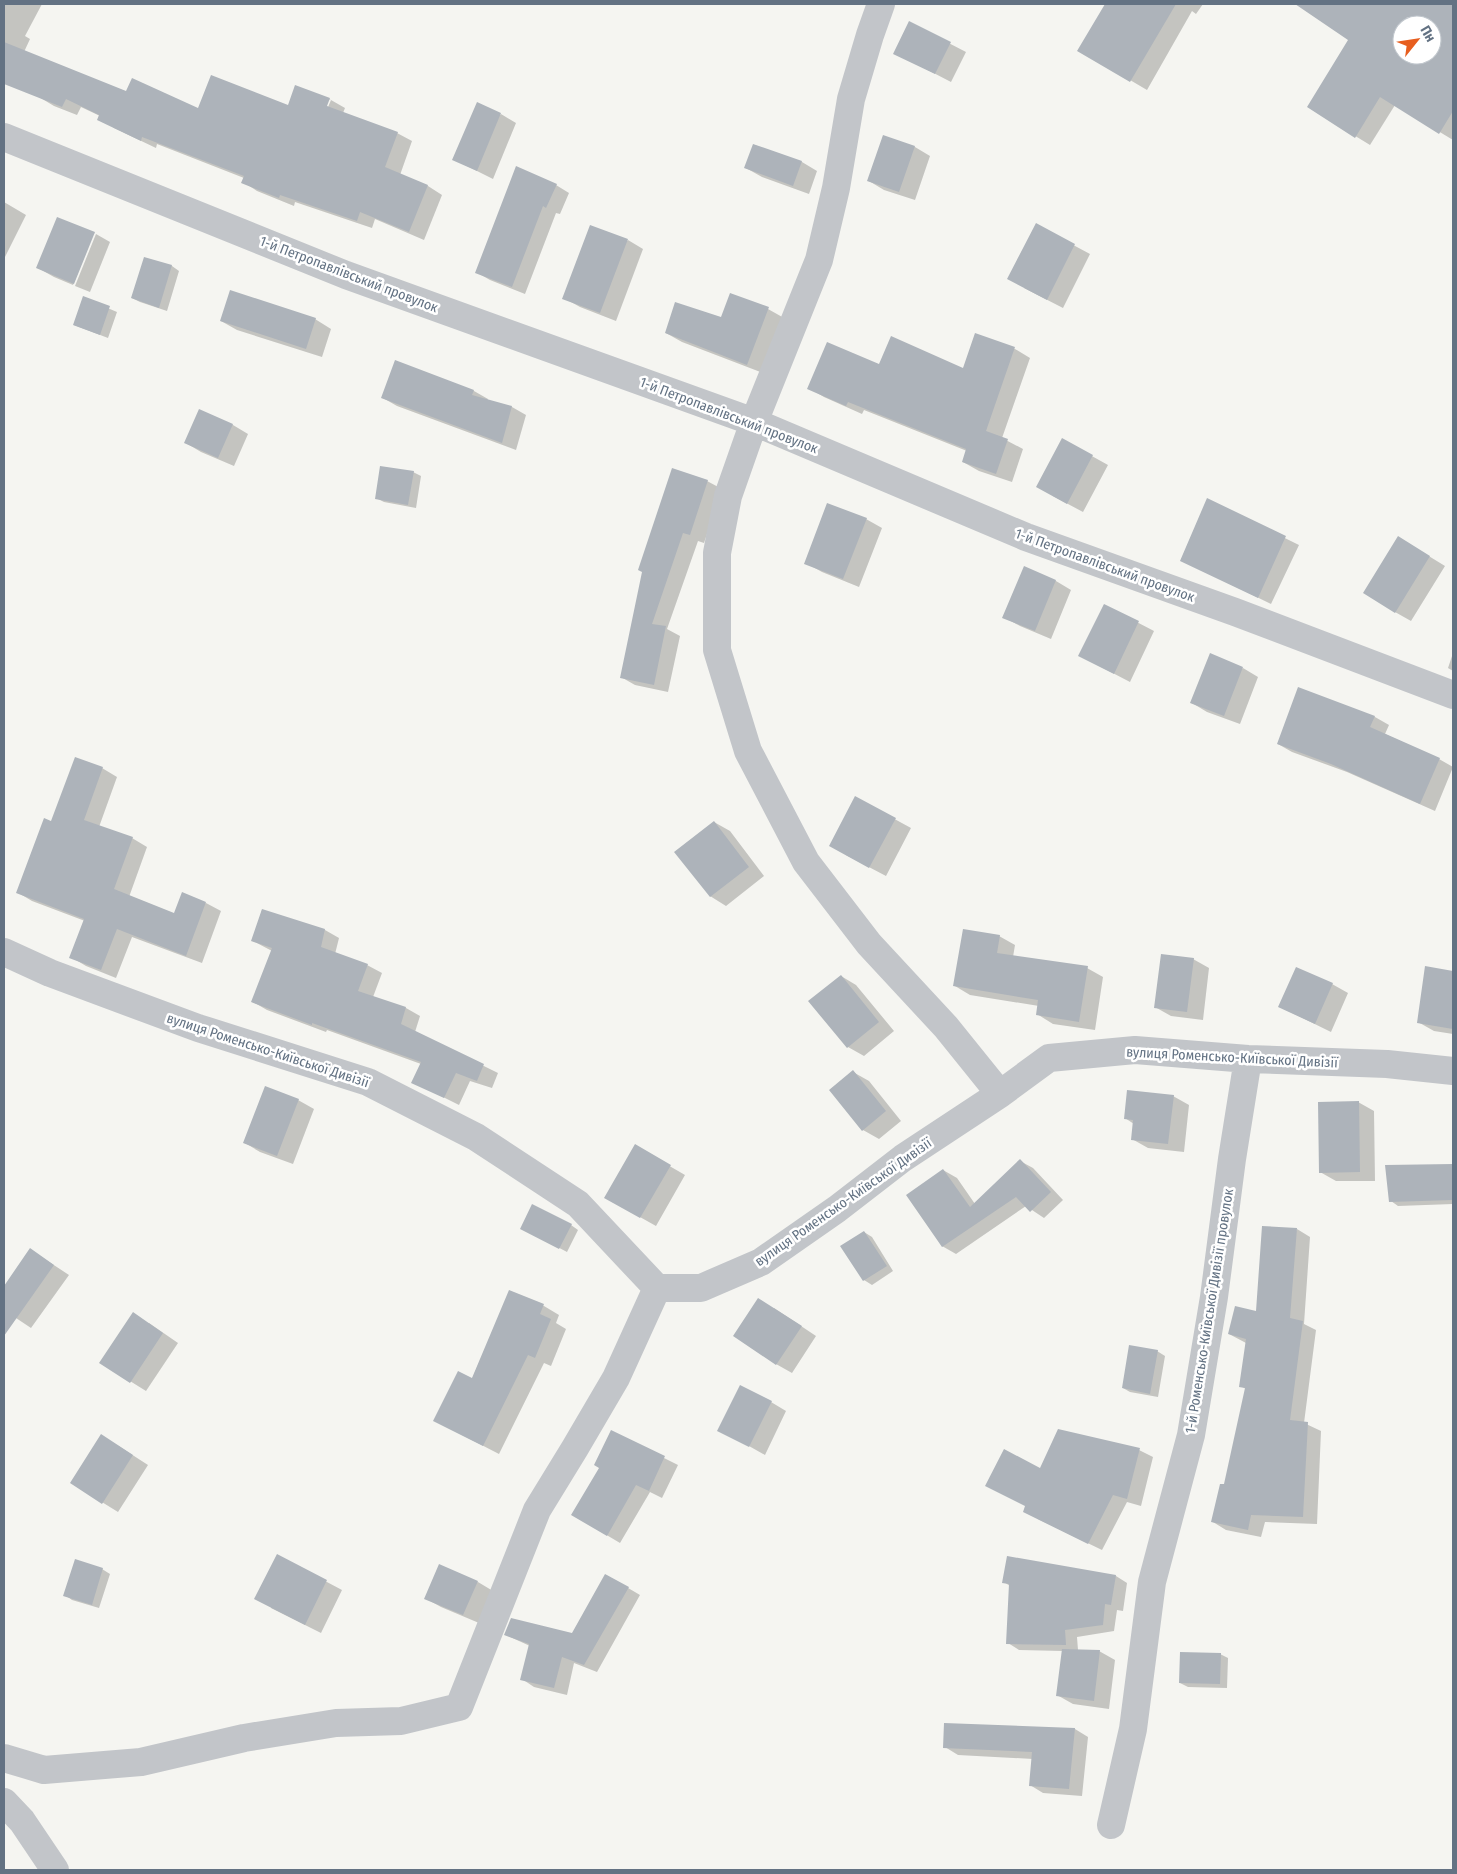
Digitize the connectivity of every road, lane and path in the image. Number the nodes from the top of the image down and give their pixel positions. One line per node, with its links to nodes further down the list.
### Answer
1 (881, 4): 3 (street)
2 (4, 136): 3 (street, 1-й Петропавлівський провулок)
3 (754, 422): 4 (street, 1-й Петропавлівський провулок); 8 (street)
4 (1453, 695)
5 (4, 952): 9 (street, вулиця Роменсько-Київської Дивізії)
6 (1248, 1059): 7 (street, вулиця Роменсько-Київської Дивізії); 8 (street, вулиця Роменсько-Київської Дивізії); 12 (street, 1-й Роменсько-Київської Дивізії провулок)
7 (1453, 1071)
8 (1000, 1094): 9 (street, вулиця Роменсько-Київської Дивізії)
9 (656, 1288): 10 (street)
10 (4, 1758)
11 (4, 1802): 13 (street)
12 (1111, 1825)
13 (54, 1870)

